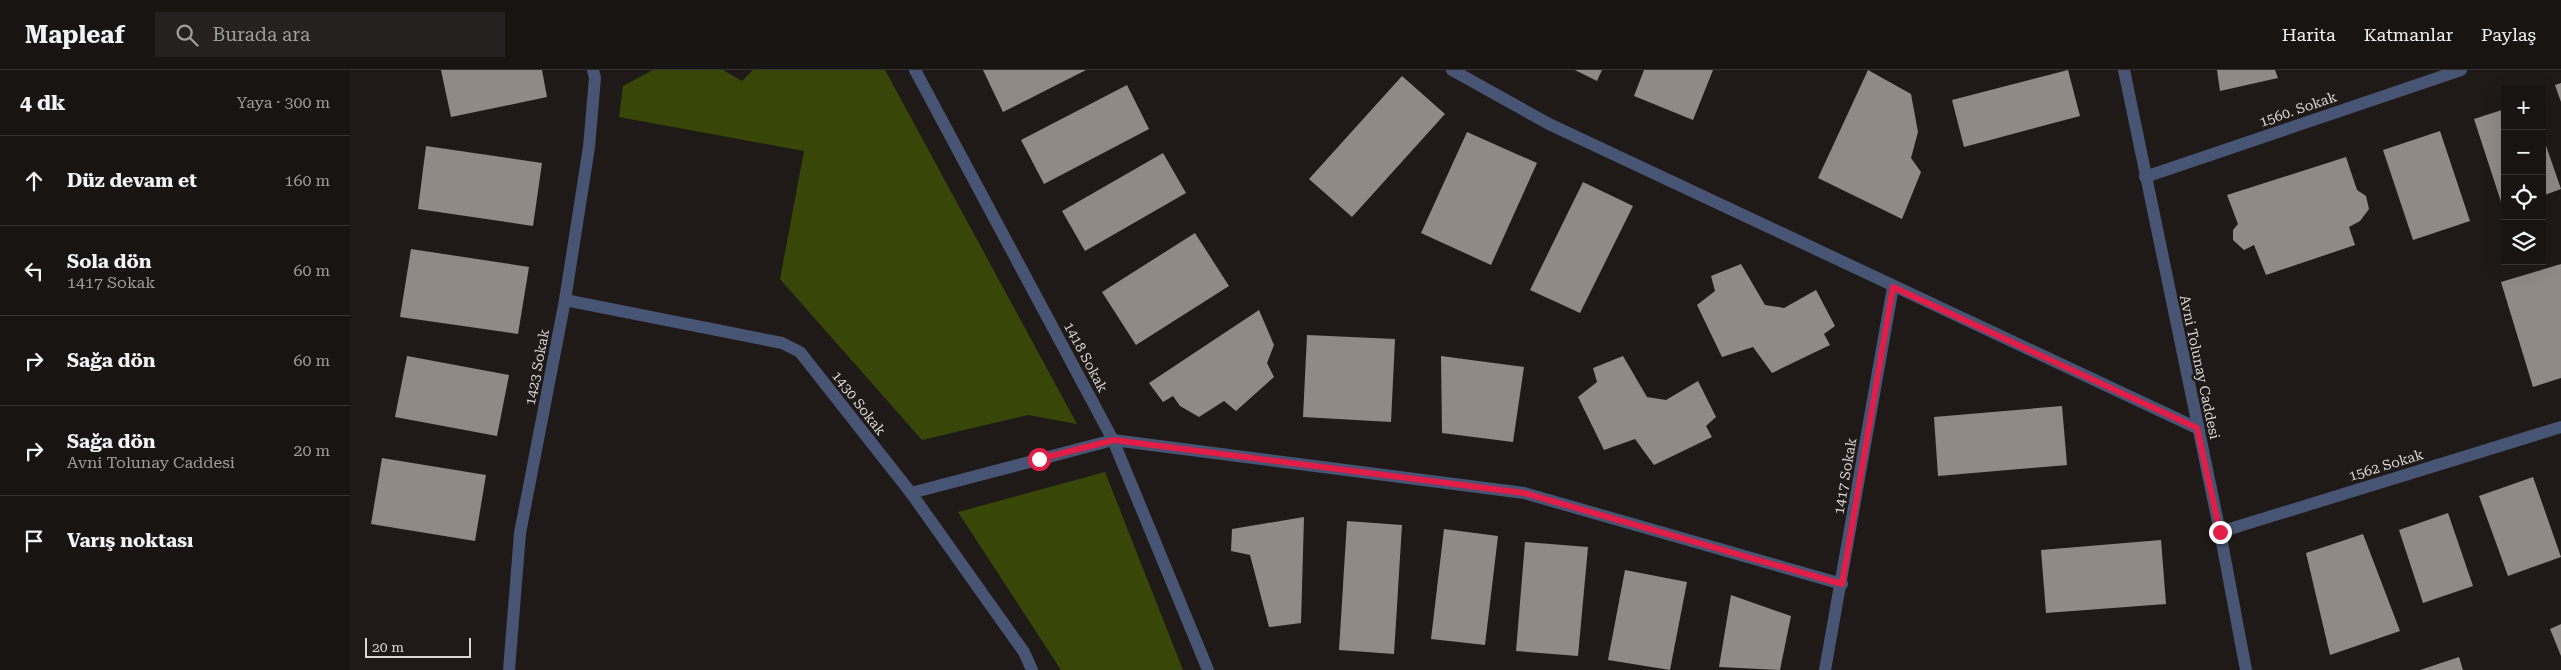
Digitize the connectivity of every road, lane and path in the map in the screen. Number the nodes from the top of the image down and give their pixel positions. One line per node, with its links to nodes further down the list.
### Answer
1 (593, 70): 8 (street, 1423 Sokak)
2 (915, 70): 11 (street, 1418 Sokak)
3 (1452, 70): 7 (street)
4 (2124, 70): 6 (street, Avni Tolunay Caddesi)
5 (2460, 70): 6 (street, 1560. Sokak)
6 (2145, 177): 10 (street, Avni Tolunay Caddesi)
7 (1893, 287): 10 (street); 14 (street, 1417 Sokak)
8 (565, 300): 12 (street, 1430 Sokak); 15 (street, 1423 Sokak)
9 (2561, 427): 13 (street, 1562 Sokak)
10 (2197, 428): 13 (street, Avni Tolunay Caddesi)
11 (1114, 440): 12 (street); 14 (street); 17 (street, 1418 Sokak)
12 (911, 493): 16 (street, 1430 Sokak)
13 (2220, 532): 19 (street, Avni Tolunay Caddesi)
14 (1842, 584): 18 (street, 1417 Sokak)
15 (509, 670)
16 (1032, 670)
17 (1208, 670)
18 (1825, 670)
19 (2246, 670)

